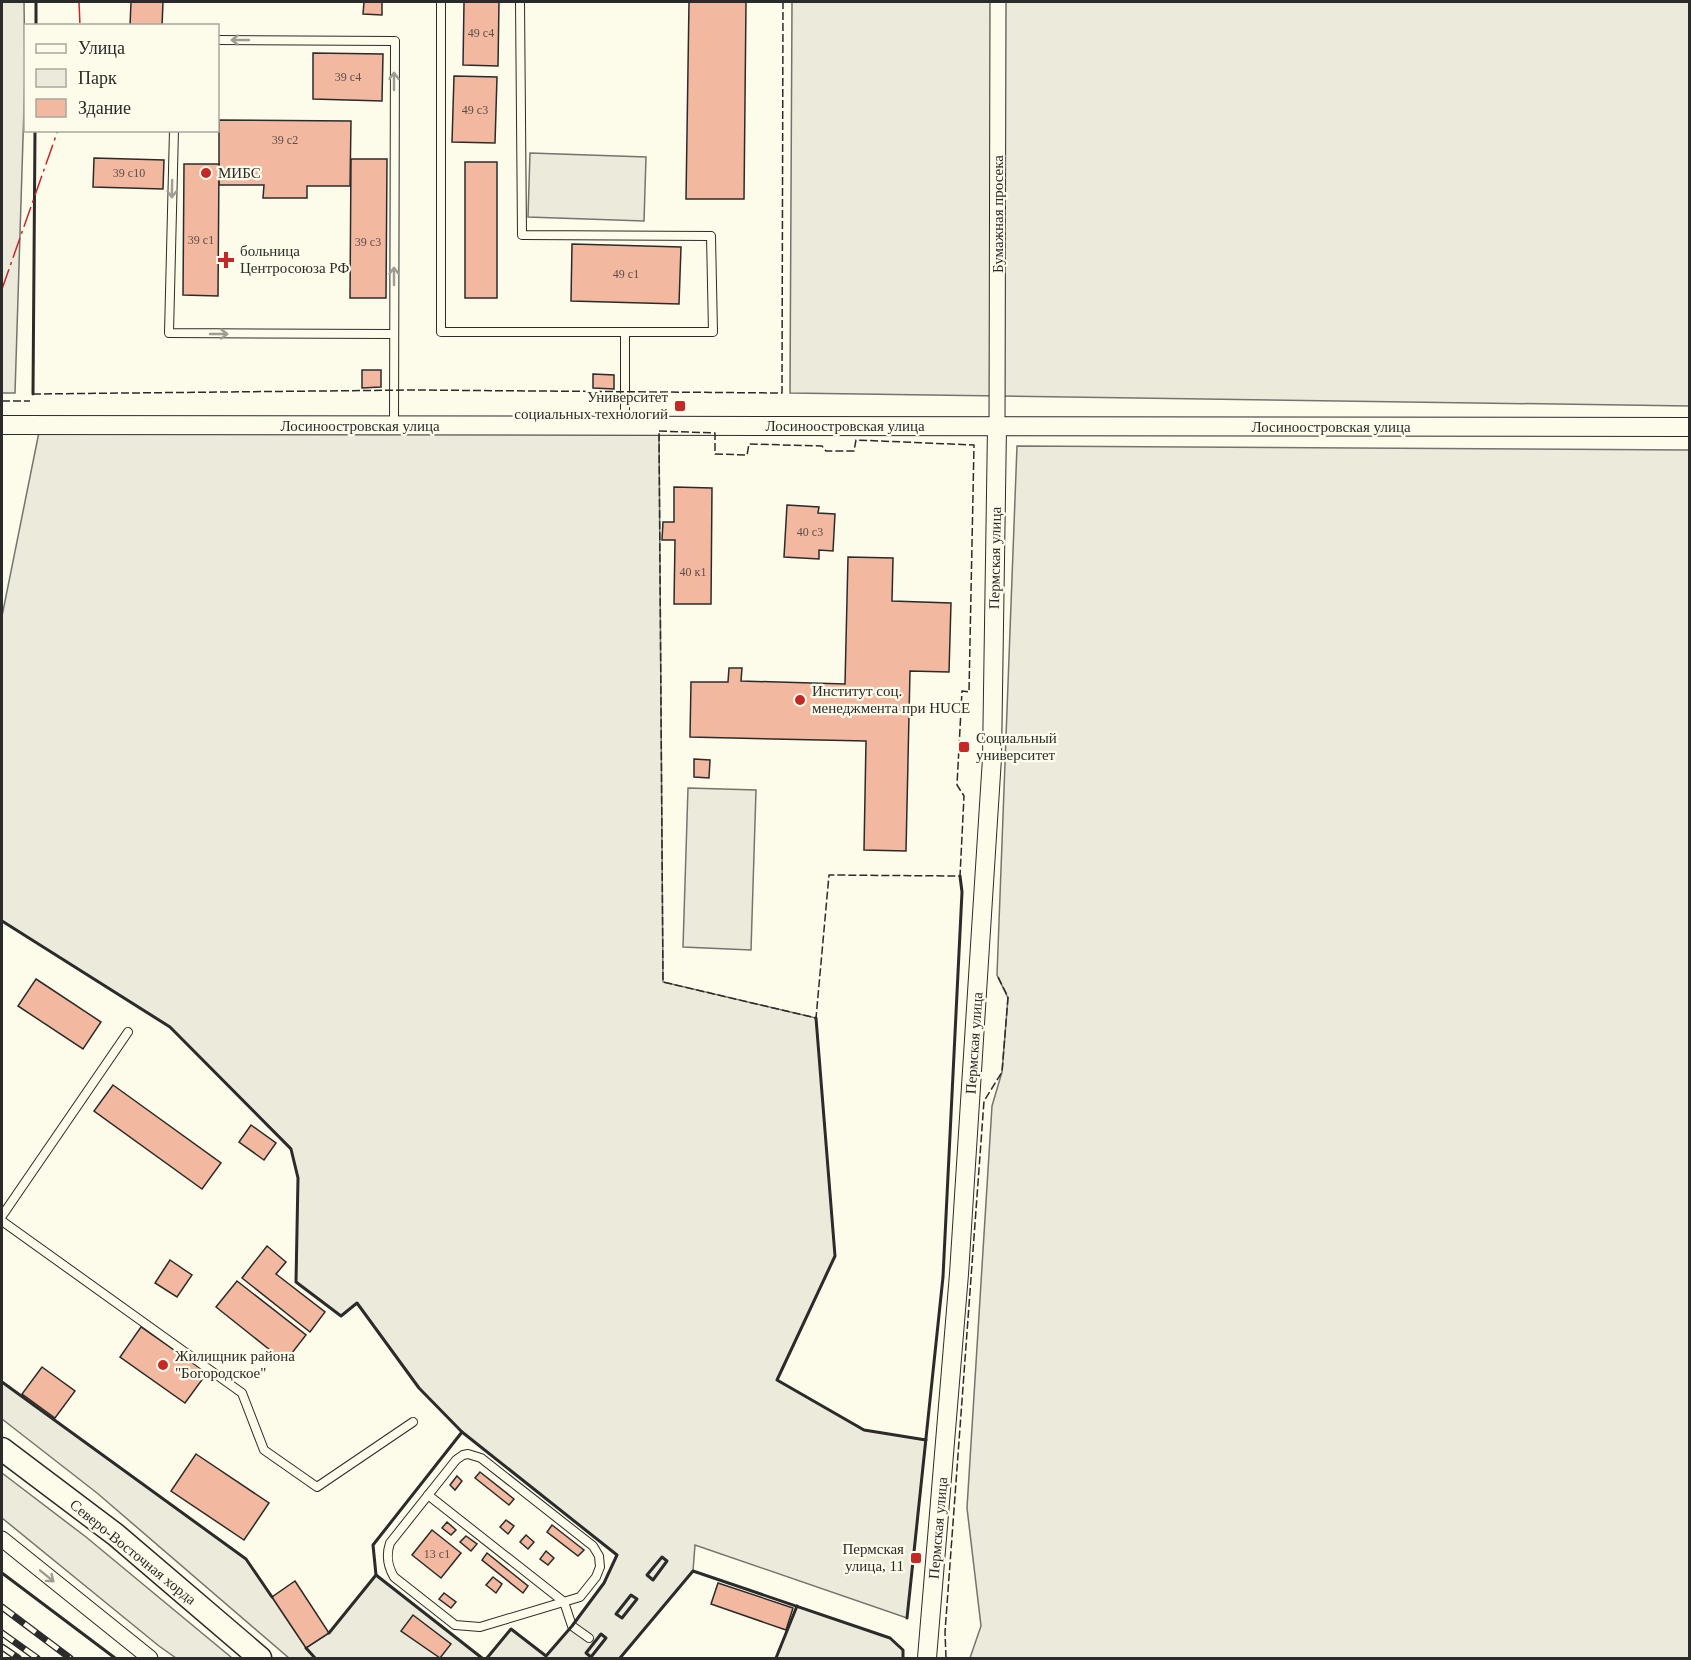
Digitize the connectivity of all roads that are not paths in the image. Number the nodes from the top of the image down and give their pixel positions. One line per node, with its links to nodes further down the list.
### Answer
1 (441, 2): 6 (lane)
2 (520, 2): 6 (lane)
3 (998, 2): 11 (street, Бумажная просека)
4 (219, 40): 7 (lane, one-way to 4)
5 (174, 132): 7 (lane, one-way to 7)
6 (625, 333): 10 (lane)
7 (394, 334): 9 (lane)
8 (2, 425): 9 (street, Лосиноостровская улица)
9 (394, 426): 10 (street, Лосиноостровская улица)
10 (624, 427): 11 (street, Лосиноостровская улица)
11 (997, 427): 12 (street, Лосиноостровская улица); 25 (street, Пермская улица)
12 (1689, 427)
13 (129, 1032): 14 (lane)
14 (2, 1218): 15 (lane)
15 (413, 1422)
16 (2, 1444): 18 (street)
17 (2, 1449): 18 (main road, Северо-Восточная хорда)
18 (35, 1474): 24 (main road, Северо-Восточная хорда)
19 (428, 1495): 21 (lane); 21 (lane); 21 (lane)
20 (2, 1539): 23 (street, one-way to 23)
21 (564, 1602): 22 (lane)
22 (589, 1638)
23 (150, 1659)
24 (261, 1659)
25 (927, 1659)

